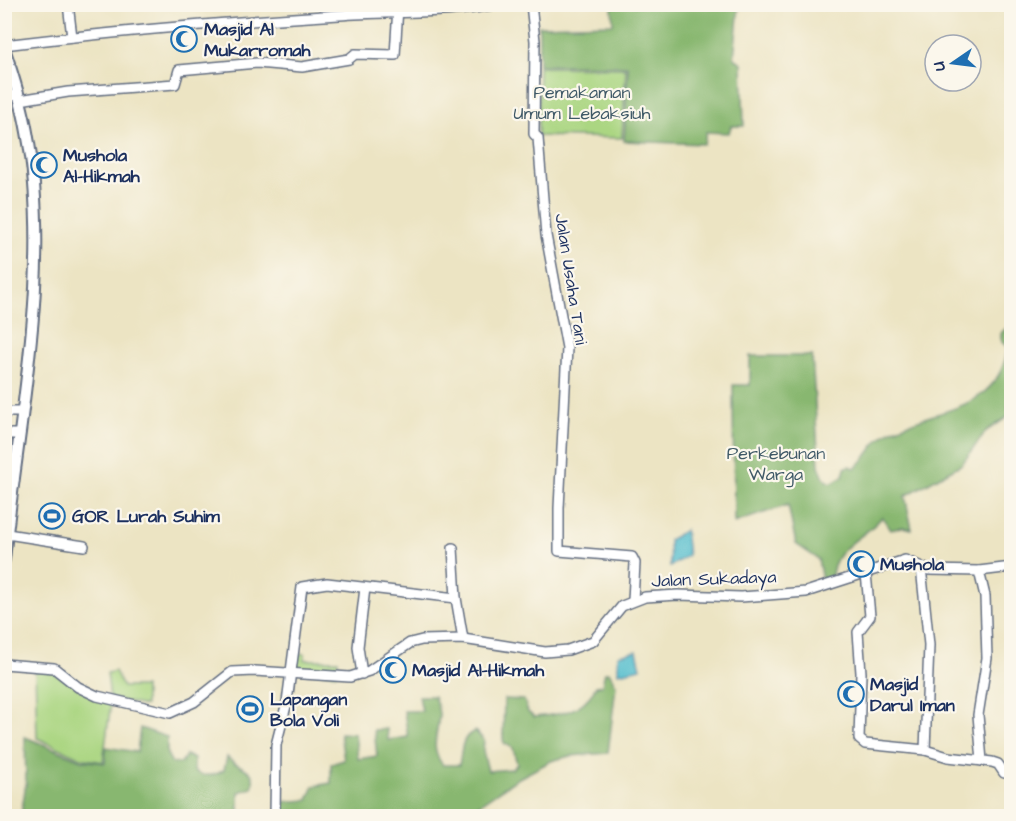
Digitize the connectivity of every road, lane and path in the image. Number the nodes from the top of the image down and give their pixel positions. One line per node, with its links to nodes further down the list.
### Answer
1 (68, 4): 7 (street)
2 (498, 4): 4 (street)
3 (531, 4): 26 (street, Jalan Usaha Tani)
4 (436, 7): 5 (street)
5 (398, 8): 6 (street); 10 (street)
6 (363, 9): 7 (street)
7 (72, 37): 8 (street)
8 (4, 46): 10 (main road)
9 (4, 97): 10 (street)
10 (19, 97): 12 (main road)
11 (4, 412): 12 (street)
12 (21, 412): 14 (main road)
13 (4, 434): 14 (street)
14 (19, 434): 15 (main road)
15 (9, 480): 16 (main road)
16 (8, 534): 17 (street); 19 (main road)
17 (84, 546)
18 (453, 548): 25 (street)
19 (4, 560)
20 (921, 567): 22 (street, Jalan Sukadaya); 23 (street, Jalan Sukadaya); 31 (street)
21 (1011, 567): 22 (street, Jalan Sukadaya)
22 (979, 571): 32 (street)
23 (866, 573): 26 (street, Jalan Sukadaya); 31 (street)
24 (365, 588): 25 (street); 29 (street); 30 (street)
25 (456, 598): 27 (street)
26 (633, 600): 27 (street, Jalan Sukadaya)
27 (463, 639): 30 (street, Jalan Sukadaya)
28 (4, 664): 29 (street, Jalan Sukadaya)
29 (291, 672): 30 (street, Jalan Sukadaya); 34 (street)
30 (362, 674)
31 (925, 750): 32 (street)
32 (981, 761): 33 (street)
33 (1011, 773)
34 (275, 816)

